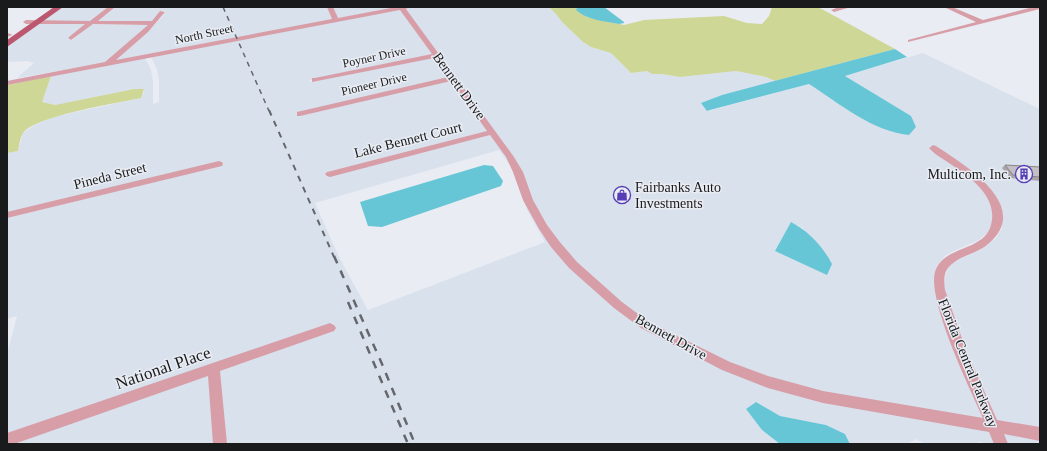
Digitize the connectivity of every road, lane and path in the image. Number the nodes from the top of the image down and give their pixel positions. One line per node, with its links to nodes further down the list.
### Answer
1 (49, 7): 12 (main road)
2 (59, 7): 13 (main road)
3 (112, 7): 15 (street)
4 (330, 7): 11 (street)
5 (404, 7): 11 (street, North Street); 21 (street, Bennett Drive)
6 (848, 7): 9 (street)
7 (947, 7): 14 (street)
8 (1040, 7): 14 (street)
9 (834, 10)
10 (162, 12): 16 (street)
11 (336, 20): 22 (street, North Street)
12 (26, 22): 13 (street); 17 (main road)
13 (37, 22): 15 (street); 20 (main road)
14 (982, 22): 19 (street)
15 (91, 23): 16 (street); 18 (street)
16 (153, 24): 22 (street)
17 (8, 35)
18 (71, 38)
19 (910, 41)
20 (7, 44)
21 (436, 55): 23 (street, Bennett Drive); 24 (street, Poyner Drive)
22 (107, 64): 25 (street, North Street)
23 (453, 78): 26 (street, Pioneer Drive); 27 (street, Bennett Drive)
24 (315, 80)
25 (7, 83)
26 (300, 114)
27 (492, 132): 30 (street, Lake Bennett Court); 34 (street, Bennett Drive)
28 (934, 148): 34 (street, Florida Central Parkway)
29 (219, 164): 31 (street, Pineda Street)
30 (330, 174)
31 (7, 215)
32 (330, 328): 33 (street, National Place)
33 (214, 369): 36 (street, National Place); 37 (street)
34 (993, 426): 35 (street, Bennett Drive); 38 (street, Florida Central Parkway)
35 (1040, 434)
36 (7, 440)
37 (220, 444)
38 (1001, 444)

